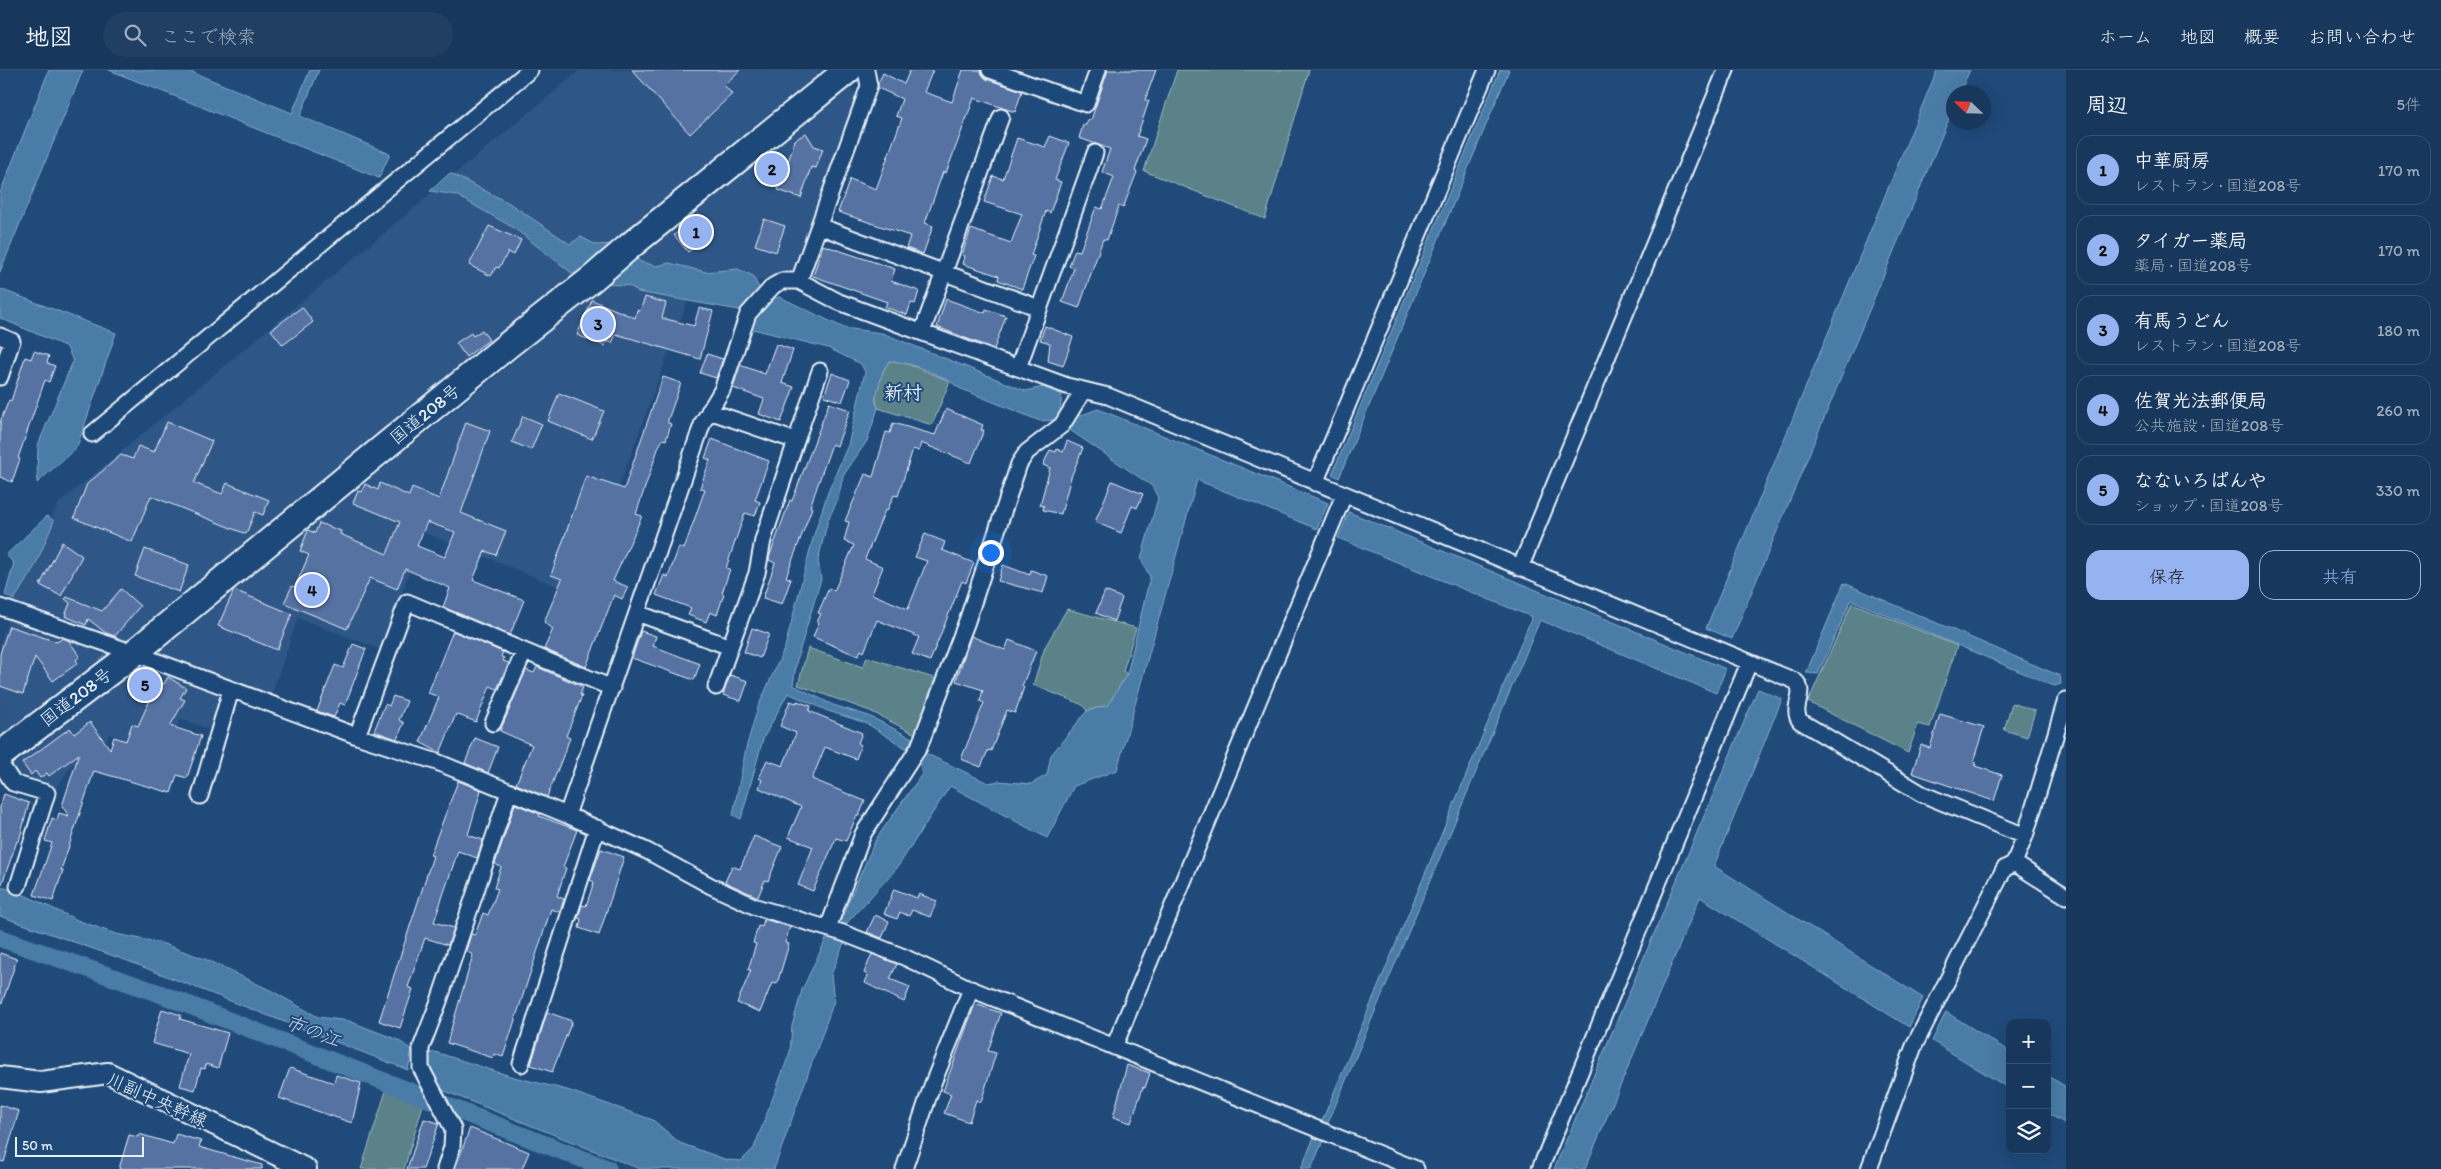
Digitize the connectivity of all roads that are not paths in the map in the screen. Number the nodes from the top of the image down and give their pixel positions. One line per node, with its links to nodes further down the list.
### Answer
1 (530, 70): 21 (street)
2 (848, 70): 30 (highway, 国道208号)
3 (866, 70): 10 (street)
4 (990, 70): 5 (street)
5 (1098, 70)
6 (1487, 70): 23 (street)
7 (1726, 70): 25 (street)
8 (1001, 117): 11 (street)
9 (1095, 153): 13 (street)
10 (819, 226): 11 (street); 12 (street)
11 (944, 273): 13 (street); 14 (street)
12 (799, 282): 14 (street); 20 (street)
13 (1039, 308): 16 (street)
14 (922, 332): 16 (street)
15 (0, 336): 18 (street)
16 (1018, 368): 19 (street)
17 (820, 371): 22 (street)
18 (0, 377)
19 (1084, 390): 23 (street); 48 (street)
20 (709, 411): 22 (street); 27 (street)
21 (92, 434)
22 (796, 441): 28 (street)
23 (1315, 483): 24 (street)
24 (1344, 495): 25 (street); 50 (street)
25 (1520, 568): 31 (street)
26 (0, 607): 30 (street)
27 (637, 613): 28 (street); 33 (street)
28 (730, 647): 32 (street)
29 (524, 652): 33 (street); 36 (street); 37 (street)
30 (134, 653): 34 (street); 38 (highway, 国道208号)
31 (1750, 663): 44 (street); 57 (street)
32 (716, 687)
33 (612, 688): 42 (street)
34 (231, 690): 37 (street); 41 (street)
35 (2066, 700): 44 (street)
36 (493, 724)
37 (357, 736): 40 (street)
38 (0, 755)
39 (0, 763): 46 (street)
40 (509, 792): 42 (street); 54 (street)
41 (200, 796)
42 (567, 814): 43 (street)
43 (597, 828): 48 (street); 51 (street)
44 (2025, 836): 45 (street)
45 (2014, 864): 47 (street); 58 (street)
46 (18, 886)
47 (2066, 896)
48 (835, 930): 49 (street)
49 (971, 989): 50 (street); 55 (street)
50 (1114, 1047): 56 (street)
51 (521, 1064)
52 (0, 1077): 53 (street, 川副中央幹線)
53 (306, 1169)
54 (445, 1169)
55 (904, 1169)
56 (1416, 1169)
57 (1540, 1169)
58 (1869, 1169)

